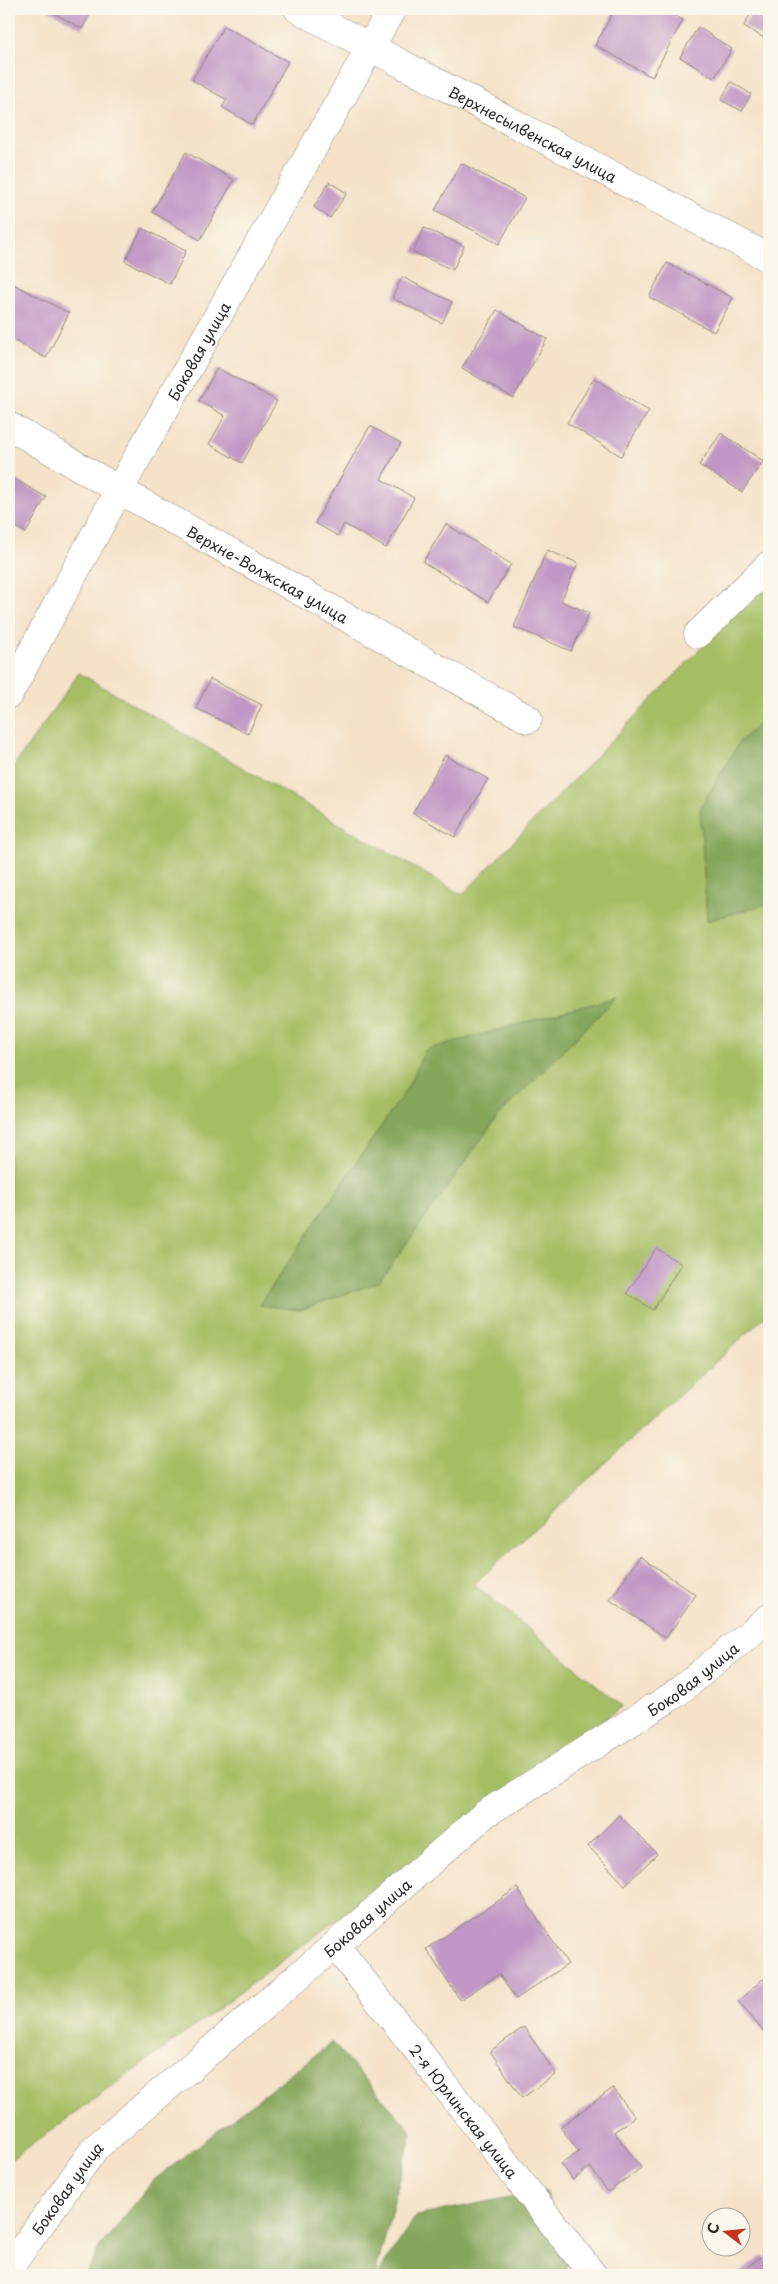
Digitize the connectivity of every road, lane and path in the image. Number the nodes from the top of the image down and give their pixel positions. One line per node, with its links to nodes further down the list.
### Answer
1 (298, 9): 3 (street, Верхнесылвенская улица)
2 (392, 9): 3 (street, Боковая улица)
3 (370, 46): 4 (street, Верхнесылвенская улица); 6 (street, Боковая улица)
4 (769, 258)
5 (9, 426): 6 (street, Верхне-Волжская улица)
6 (119, 490): 9 (street, Боковая улица); 10 (street, Верхне-Волжская улица)
7 (769, 565): 8 (street)
8 (698, 634)
9 (9, 694)
10 (528, 719)
11 (769, 1618): 12 (street, Боковая улица)
12 (335, 1945): 13 (street, Боковая улица); 14 (street, 2-я Юрлинская улица)
13 (9, 2268)
14 (593, 2275)

